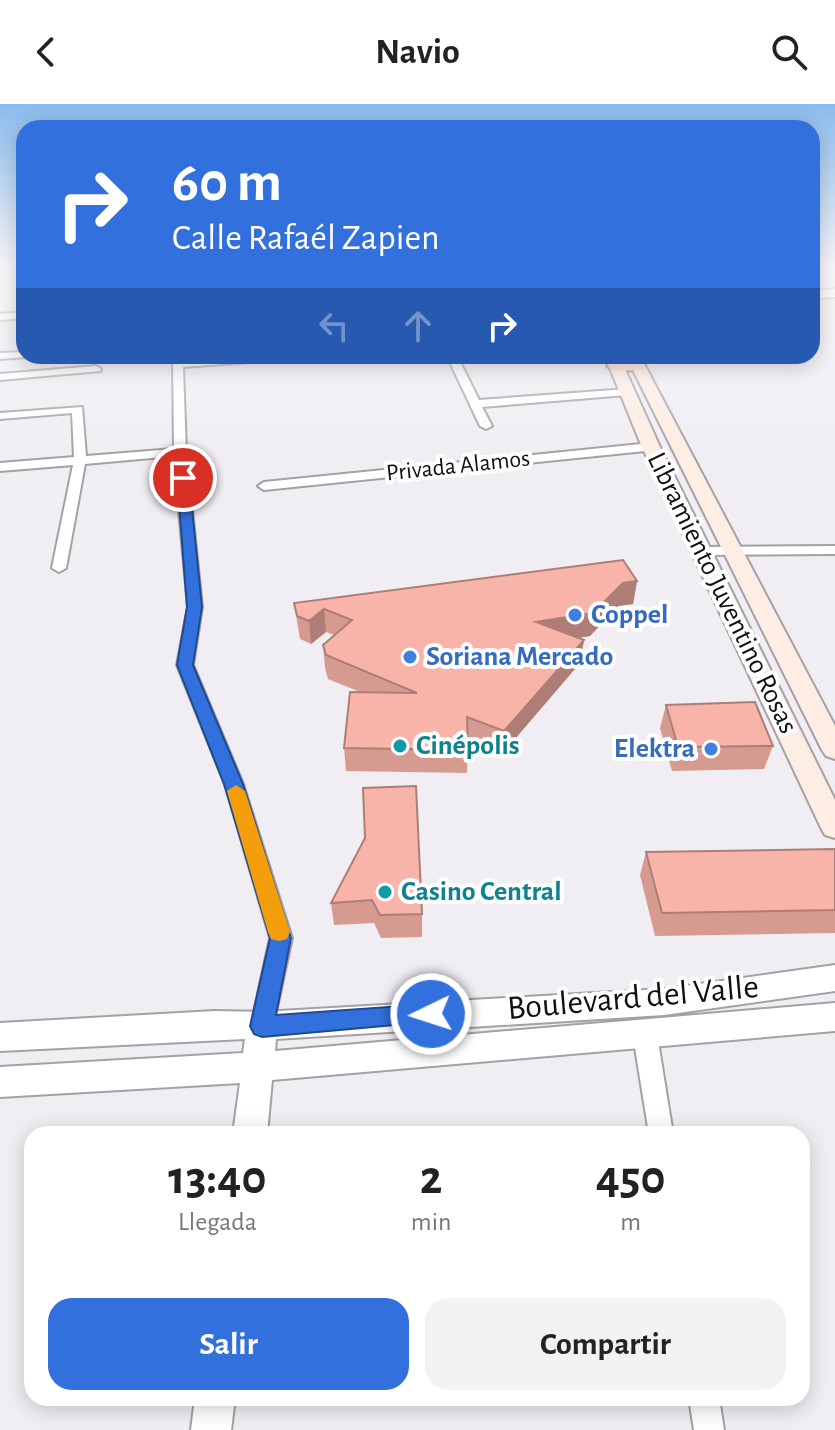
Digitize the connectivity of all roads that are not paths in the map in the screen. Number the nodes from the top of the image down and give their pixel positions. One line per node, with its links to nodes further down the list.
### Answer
1 (59, 364): 7 (street)
2 (178, 364): 14 (street)
3 (456, 364): 10 (street)
4 (624, 364): 9 (main road, Libramiento Juventino Rosas)
5 (626, 364): 21 (main road, Libramiento Juventino Rosas)
6 (96, 369): 7 (street)
7 (57, 373): 8 (street)
8 (5, 377)
9 (627, 392): 10 (street); 13 (main road, Libramiento Juventino Rosas)
10 (475, 404): 12 (street)
11 (0, 416): 15 (street)
12 (486, 426)
13 (651, 447): 18 (street, Privada Alamos); 20 (main road, Libramiento Juventino Rosas)
14 (180, 448): 15 (street); 28 (street)
15 (80, 456): 16 (street); 17 (street); 22 (street)
16 (0, 459)
17 (0, 467)
18 (264, 486)
19 (835, 550): 21 (street)
20 (700, 551): 21 (street); 24 (main road, Libramiento Juventino Rosas)
21 (731, 552): 23 (main road, Libramiento Juventino Rosas)
22 (59, 568)
23 (835, 750)
24 (835, 828)
25 (835, 978): 26 (street, Boulevard del Valle)
26 (514, 1008): 28 (street, Boulevard del Valle); 31 (street)
27 (835, 1017): 29 (street, Boulevard del Valle)
28 (262, 1026): 30 (street, Boulevard del Valle); 32 (street)
29 (645, 1035): 31 (street, Boulevard del Valle); 35 (street)
30 (0, 1037)
31 (484, 1045): 32 (street, Boulevard del Valle)
32 (258, 1067): 33 (street, Boulevard del Valle); 34 (street)
33 (0, 1082)
34 (251, 1126)
35 (660, 1126)
36 (214, 1406): 38 (street)
37 (705, 1406): 39 (street)
38 (211, 1430)
39 (709, 1430)

